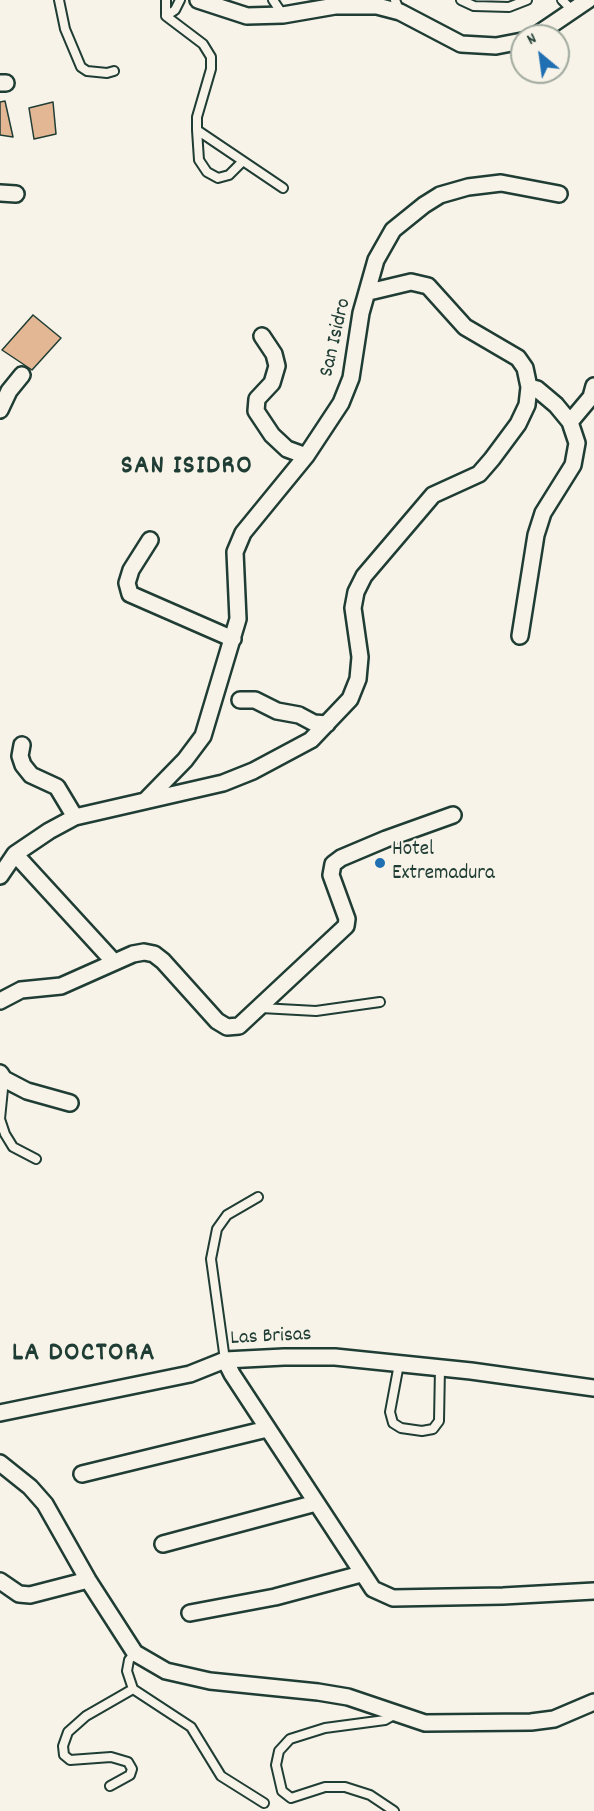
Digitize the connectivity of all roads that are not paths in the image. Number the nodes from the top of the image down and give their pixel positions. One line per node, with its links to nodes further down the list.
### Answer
1 (59, 0): 16 (lane)
2 (166, 0): 13 (lane)
3 (180, 0): 13 (lane)
4 (198, 0): 12 (street)
5 (273, 0): 12 (lane)
6 (461, 0): 7 (lane)
7 (527, 0)
8 (562, 0): 11 (lane)
9 (588, 0): 11 (street)
10 (398, 6): 12 (street); 15 (street)
11 (573, 12): 14 (street)
12 (283, 15)
13 (166, 16): 17 (lane)
14 (554, 24)
15 (510, 43)
16 (114, 70)
17 (197, 130): 18 (lane); 18 (lane)
18 (242, 162): 19 (lane)
19 (283, 188)
20 (559, 194): 21 (street)
21 (369, 292): 25 (street, San Isidro); 28 (street, San Isidro)
22 (262, 336): 28 (street)
23 (22, 375): 26 (street)
24 (594, 386): 27 (street)
25 (529, 387): 27 (street); 33 (street)
26 (0, 410)
27 (570, 423): 30 (street)
28 (306, 456): 31 (street, San Isidro)
29 (150, 540): 31 (street)
30 (520, 636)
31 (233, 639): 35 (street, San Isidro)
32 (240, 700): 33 (street)
33 (327, 724): 35 (street)
34 (22, 745): 37 (street)
35 (143, 803): 37 (street)
36 (453, 815): 43 (street)
37 (75, 817): 38 (street)
38 (15, 854): 39 (street); 40 (street)
39 (0, 876)
40 (114, 962): 41 (street); 43 (street)
41 (0, 1001)
42 (380, 1002): 43 (lane)
43 (261, 1008)
44 (2, 1076): 45 (street); 46 (lane)
45 (70, 1103)
46 (36, 1160)
47 (258, 1197): 48 (lane)
48 (225, 1360): 49 (street, Las Brisas); 52 (street, Las Brisas); 53 (street)
49 (399, 1364): 50 (street, Las Brisas); 50 (lane)
50 (440, 1368): 51 (street, Las Brisas)
51 (594, 1388)
52 (0, 1413)
53 (267, 1429): 55 (street); 56 (street)
54 (7, 1468): 59 (street)
55 (82, 1474)
56 (316, 1503): 57 (street); 58 (street)
57 (163, 1544)
58 (361, 1574): 61 (street); 62 (street)
59 (88, 1580): 60 (street); 63 (street)
60 (0, 1581)
61 (594, 1591)
62 (189, 1613)
63 (135, 1653): 64 (lane); 66 (street)
64 (133, 1689): 67 (lane); 68 (lane)
65 (594, 1702): 66 (street)
66 (392, 1712): 69 (lane)
67 (110, 1786)
68 (264, 1803)
69 (394, 1811)

